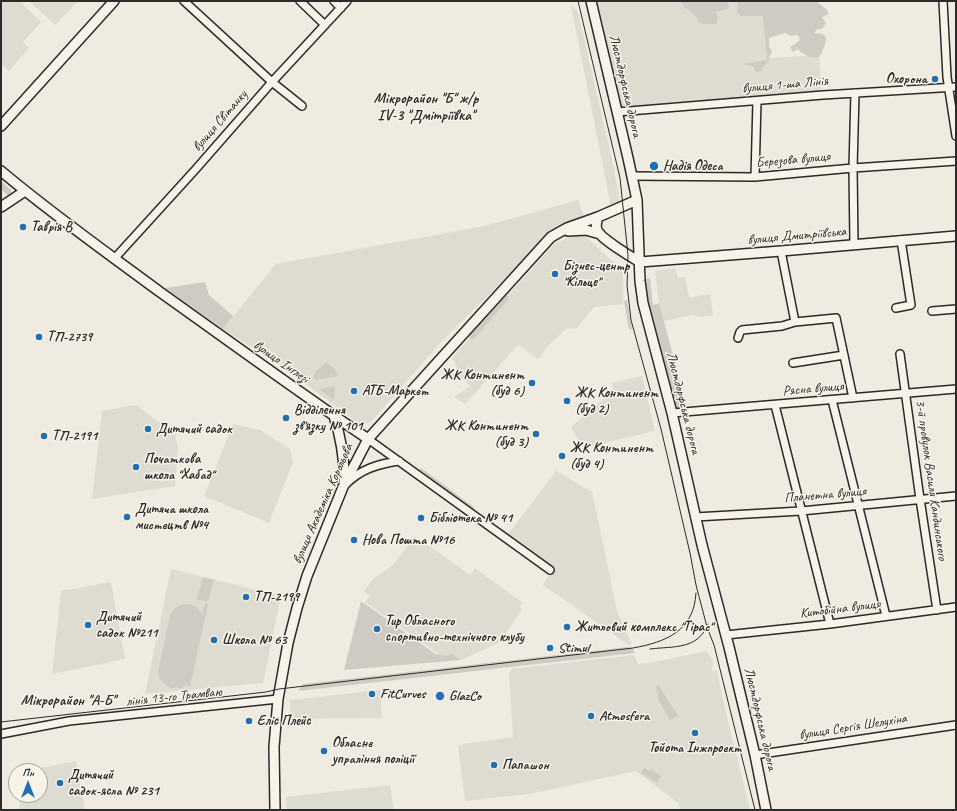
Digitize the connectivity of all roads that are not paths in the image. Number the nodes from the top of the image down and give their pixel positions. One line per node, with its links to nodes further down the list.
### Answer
1 (114, 1): 16 (main road)
2 (184, 1): 10 (street)
3 (300, 1): 9 (street)
4 (334, 1): 8 (street)
5 (347, 1): 8 (street, вулиця Світанку)
6 (591, 1): 15 (main road, Люстдорфська дорога)
7 (943, 1): 11 (street)
8 (341, 8): 9 (street, вулиця Світанку)
9 (325, 25): 10 (street, вулиця Світанку)
10 (272, 82): 14 (street); 33 (street, вулиця Світанку)
11 (953, 88): 12 (street, вулиця 1-ша Лінія); 17 (street)
12 (855, 93): 13 (street, вулиця 1-ша Лінія); 19 (street)
13 (756, 101): 15 (street, вулиця 1-ша Лінія); 22 (street)
14 (302, 106)
15 (617, 112): 21 (main road, Люстдорфська дорога)
16 (1, 126)
17 (956, 136)
18 (956, 161): 19 (street, Березова вулиця)
19 (853, 168): 22 (street, Березова вулиця); 31 (street)
20 (1, 170): 23 (main road, вулиця Інглезі)
21 (632, 176): 22 (street, Березова вулиця); 24 (main road, Люстдорфська дорога)
22 (755, 177)
23 (25, 191): 25 (main road); 33 (main road, вулиця Інглезі)
24 (636, 200): 26 (main road, вулиця Академіка Корольова); 34 (main road, Люстдорфська дорога)
25 (1, 207)
26 (598, 217): 27 (main road, вулиця Академіка Корольова); 28 (main road)
27 (557, 233): 28 (main road); 50 (main road, вулиця Академіка Корольова)
28 (600, 234): 34 (main road)
29 (956, 236): 30 (main road, вулиця Дмитріївська)
30 (901, 240): 31 (main road, вулиця Дмитріївська); 35 (street)
31 (854, 244): 32 (main road, вулиця Дмитріївська)
32 (782, 251): 34 (main road, вулиця Дмитріївська); 38 (street)
33 (114, 259): 49 (main road, вулиця Інглезі)
34 (640, 262): 48 (main road, Люстдорфська дорога)
35 (896, 308)
36 (956, 309): 37 (street)
37 (932, 311)
38 (794, 322): 39 (street); 41 (street)
39 (738, 338)
40 (900, 354): 44 (street, 3-й провулок Василя Кандинського)
41 (844, 355): 42 (street); 45 (street)
42 (793, 363)
43 (956, 389): 44 (street, Рясна вулиця)
44 (906, 393): 45 (street, Рясна вулиця); 54 (street, 3-й провулок Василя Кандинського)
45 (853, 398): 46 (street, Рясна вулиця)
46 (832, 400): 47 (street, Рясна вулиця); 55 (street)
47 (775, 405): 48 (street, Рясна вулиця); 56 (street)
48 (672, 413): 57 (main road, Люстдорфська дорога)
49 (334, 416): 50 (main road, вулиця Інглезі); 52 (main road)
50 (368, 439): 51 (street, вулиця Інглезі); 52 (main road, вулиця Академіка Корольова)
51 (399, 461): 52 (street); 58 (street, вулиця Інглезі)
52 (343, 487): 64 (main road, вулиця Академіка Корольова)
53 (956, 496): 54 (street, Планетна вулиця)
54 (920, 500): 55 (street, Планетна вулиця); 60 (street, 3-й провулок Василя Кандинського)
55 (859, 505): 56 (street, Планетна вулиця); 61 (street)
56 (801, 511): 57 (street, Планетна вулиця); 62 (street)
57 (695, 517): 63 (main road, Люстдорфська дорога)
58 (550, 570)
59 (956, 607): 60 (street, Китобійна вулиця)
60 (936, 610): 61 (street, Китобійна вулиця)
61 (886, 616): 62 (street, Китобійна вулиця)
62 (830, 624): 63 (street, Китобійна вулиця)
63 (726, 635): 67 (main road, Люстдорфська дорога)
64 (278, 699): 66 (street, лінія 13-го Трамваю); 68 (main road, вулиця Академіка Корольова)
65 (956, 725): 67 (street, вулиця Сергія Шелухіна)
66 (1, 734)
67 (755, 754): 69 (main road, Люстдорфська дорога)
68 (275, 810)
69 (766, 810)

